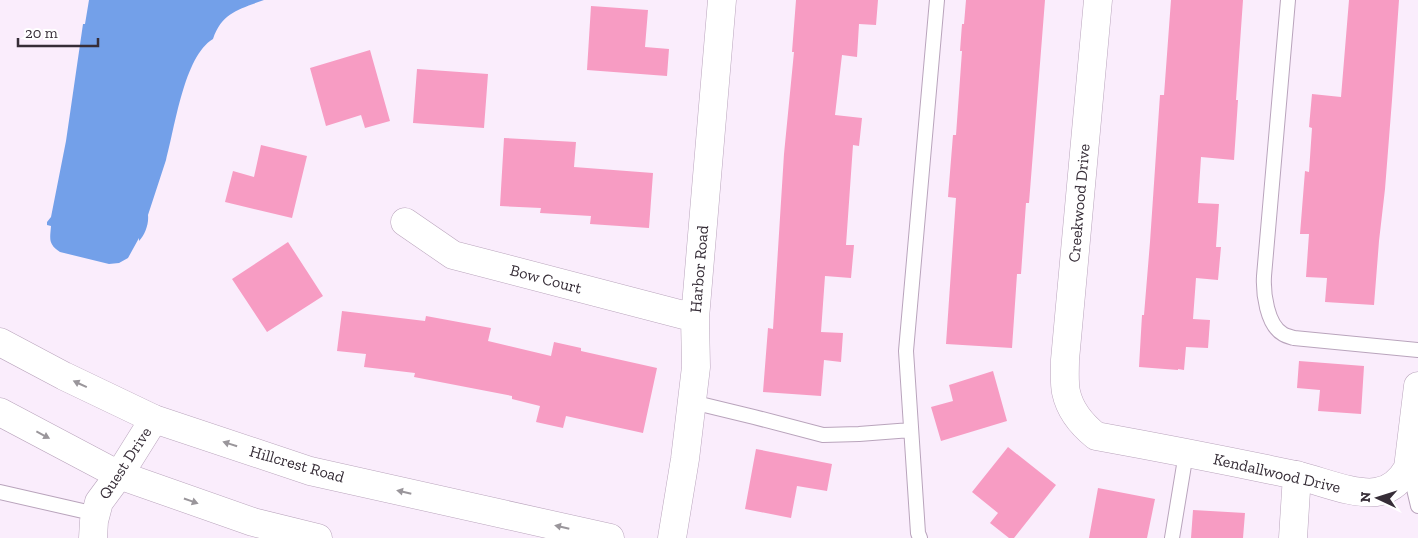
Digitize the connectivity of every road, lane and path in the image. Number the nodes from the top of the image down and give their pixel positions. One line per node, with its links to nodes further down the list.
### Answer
1 (722, 0): 6 (street, Harbor Road)
2 (937, 0): 14 (lane)
3 (1098, 0): 11 (street, Creekwood Drive)
4 (1288, 0): 8 (lane)
5 (405, 222): 6 (street, Bow Court)
6 (695, 318): 10 (street, Harbor Road)
7 (0, 342): 13 (street, Hillcrest Road, one-way to 7)
8 (1418, 350)
9 (1418, 386): 16 (street)
10 (692, 402): 14 (lane); 24 (street, Harbor Road)
11 (1071, 404): 15 (street, Kendallwood Drive)
12 (0, 412): 17 (street, one-way to 17)
13 (154, 419): 17 (street, Quest Drive); 23 (street, Hillcrest Road, one-way to 13)
14 (911, 430): 25 (lane)
15 (1186, 453): 18 (street, Kendallwood Drive); 26 (lane)
16 (1408, 468): 18 (street, Kendallwood Drive); 20 (lane)
17 (119, 474): 21 (street, Quest Drive); 22 (street, one-way to 22)
18 (1297, 475): 27 (street)
19 (0, 492): 21 (lane)
20 (1418, 506)
21 (95, 526)
22 (318, 538)
23 (610, 538)
24 (672, 538)
25 (920, 538)
26 (1172, 538)
27 (1293, 538)

